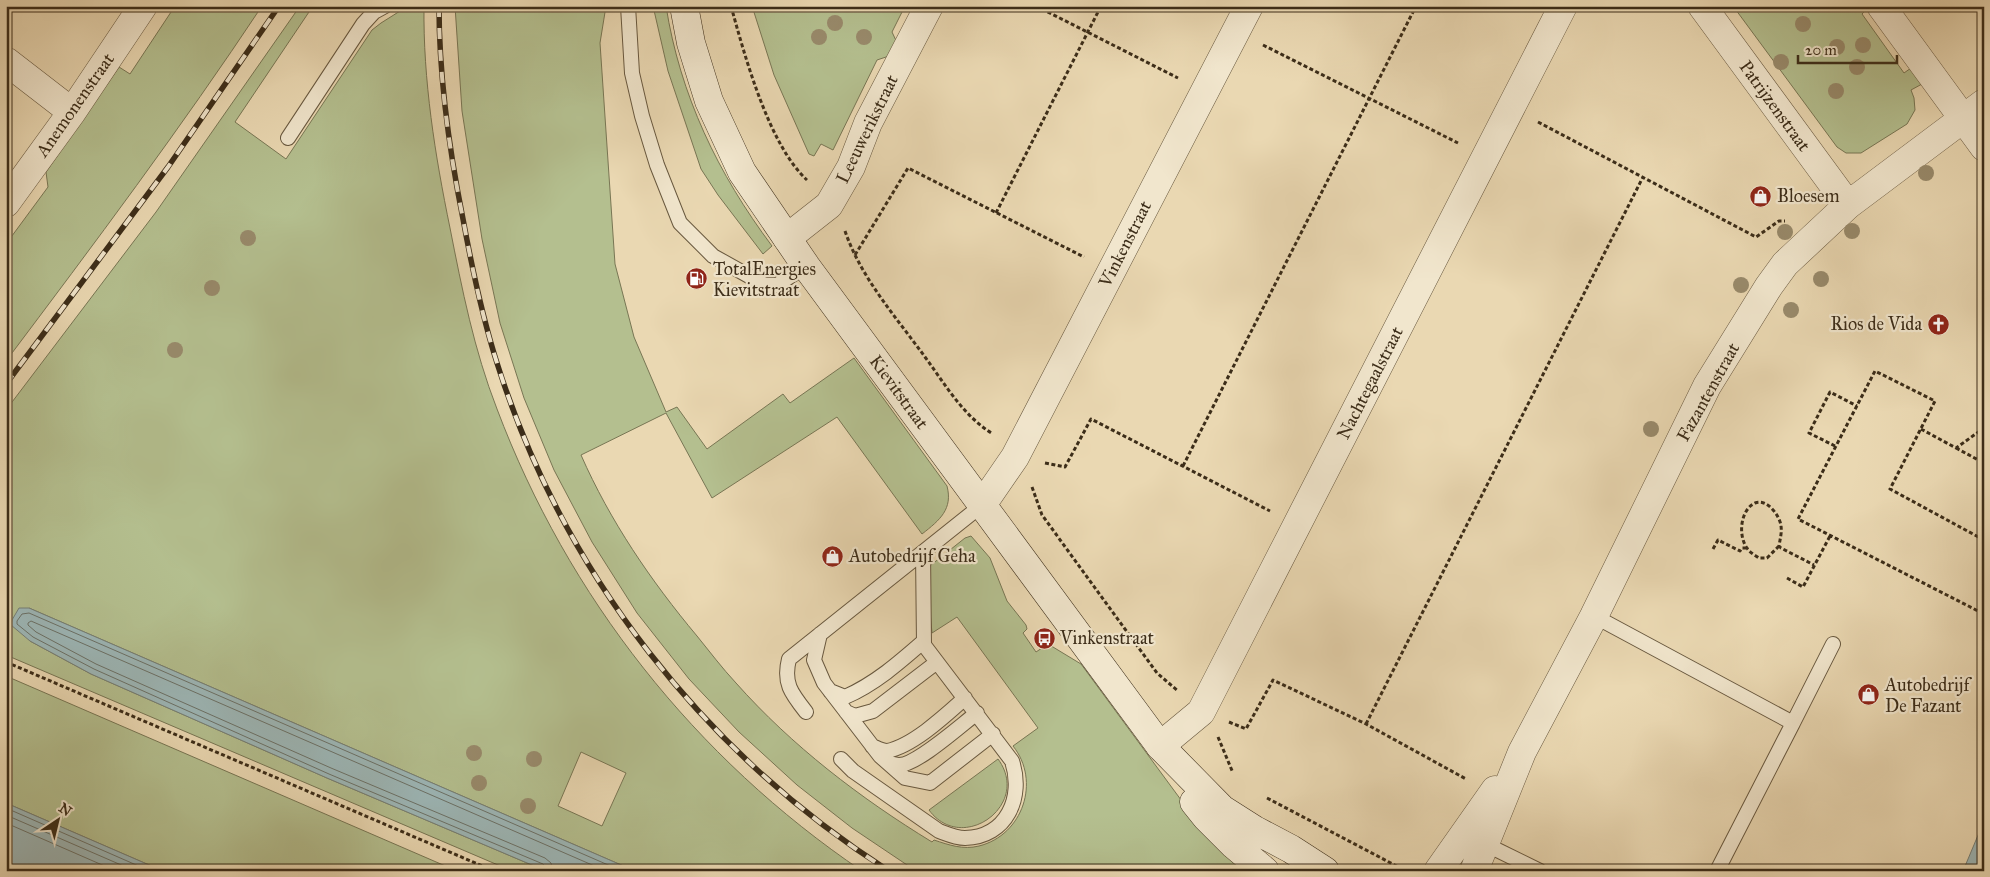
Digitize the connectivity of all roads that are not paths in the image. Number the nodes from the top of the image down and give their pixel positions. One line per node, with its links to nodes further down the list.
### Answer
1 (143, 6): 12 (street, Anemonenstraat)
2 (385, 6): 13 (lane)
3 (628, 6): 18 (lane)
4 (684, 6): 17 (street, Kievitstraat)
5 (929, 6): 17 (street, Leeuwerikstraat)
6 (1249, 6): 19 (street, Vinkenstraat)
7 (1563, 6): 34 (street, Nachtegaalstraat)
8 (1702, 6): 16 (street, Patrijzenstraat)
9 (1881, 6): 11 (street)
10 (6, 61): 12 (street)
11 (1973, 111): 14 (street); 16 (street, Fazantenstraat)
12 (72, 112): 15 (street, Anemonenstraat)
13 (288, 138)
14 (1984, 147)
15 (6, 204)
16 (1848, 205): 21 (street, Fazantenstraat)
17 (787, 238): 18 (street, Kievitstraat)
18 (806, 266): 19 (street, Kievitstraat)
19 (982, 506): 20 (lane); 34 (street, Kievitstraat)
20 (923, 552): 22 (lane); 23 (lane)
21 (1594, 616): 31 (lane); 35 (street, Fazantenstraat)
22 (820, 634): 26 (lane); 28 (lane)
23 (924, 641): 25 (lane); 26 (lane)
24 (1833, 644): 31 (lane)
25 (937, 662): 27 (lane); 29 (lane)
26 (830, 692): 29 (lane)
27 (965, 698): 30 (lane); 33 (lane)
28 (806, 712)
29 (846, 712): 33 (lane)
30 (976, 713): 32 (lane); 37 (lane)
31 (1793, 723): 46 (lane)
32 (993, 734): 36 (lane); 37 (lane)
33 (872, 746): 37 (lane)
34 (1162, 749): 40 (street, Kievitstraat); 41 (street, Kievitstraat)
35 (1522, 752): 38 (street, Fazantenstraat); 42 (street, Fazantenstraat)
36 (841, 759)
37 (888, 763)
38 (1485, 844): 39 (lane); 43 (street, Fazantenstraat)
39 (1509, 856): 44 (lane); 45 (lane)
40 (1265, 871)
41 (1325, 871)
42 (1438, 871)
43 (1474, 871)
44 (1512, 871)
45 (1540, 871)
46 (1717, 871)

